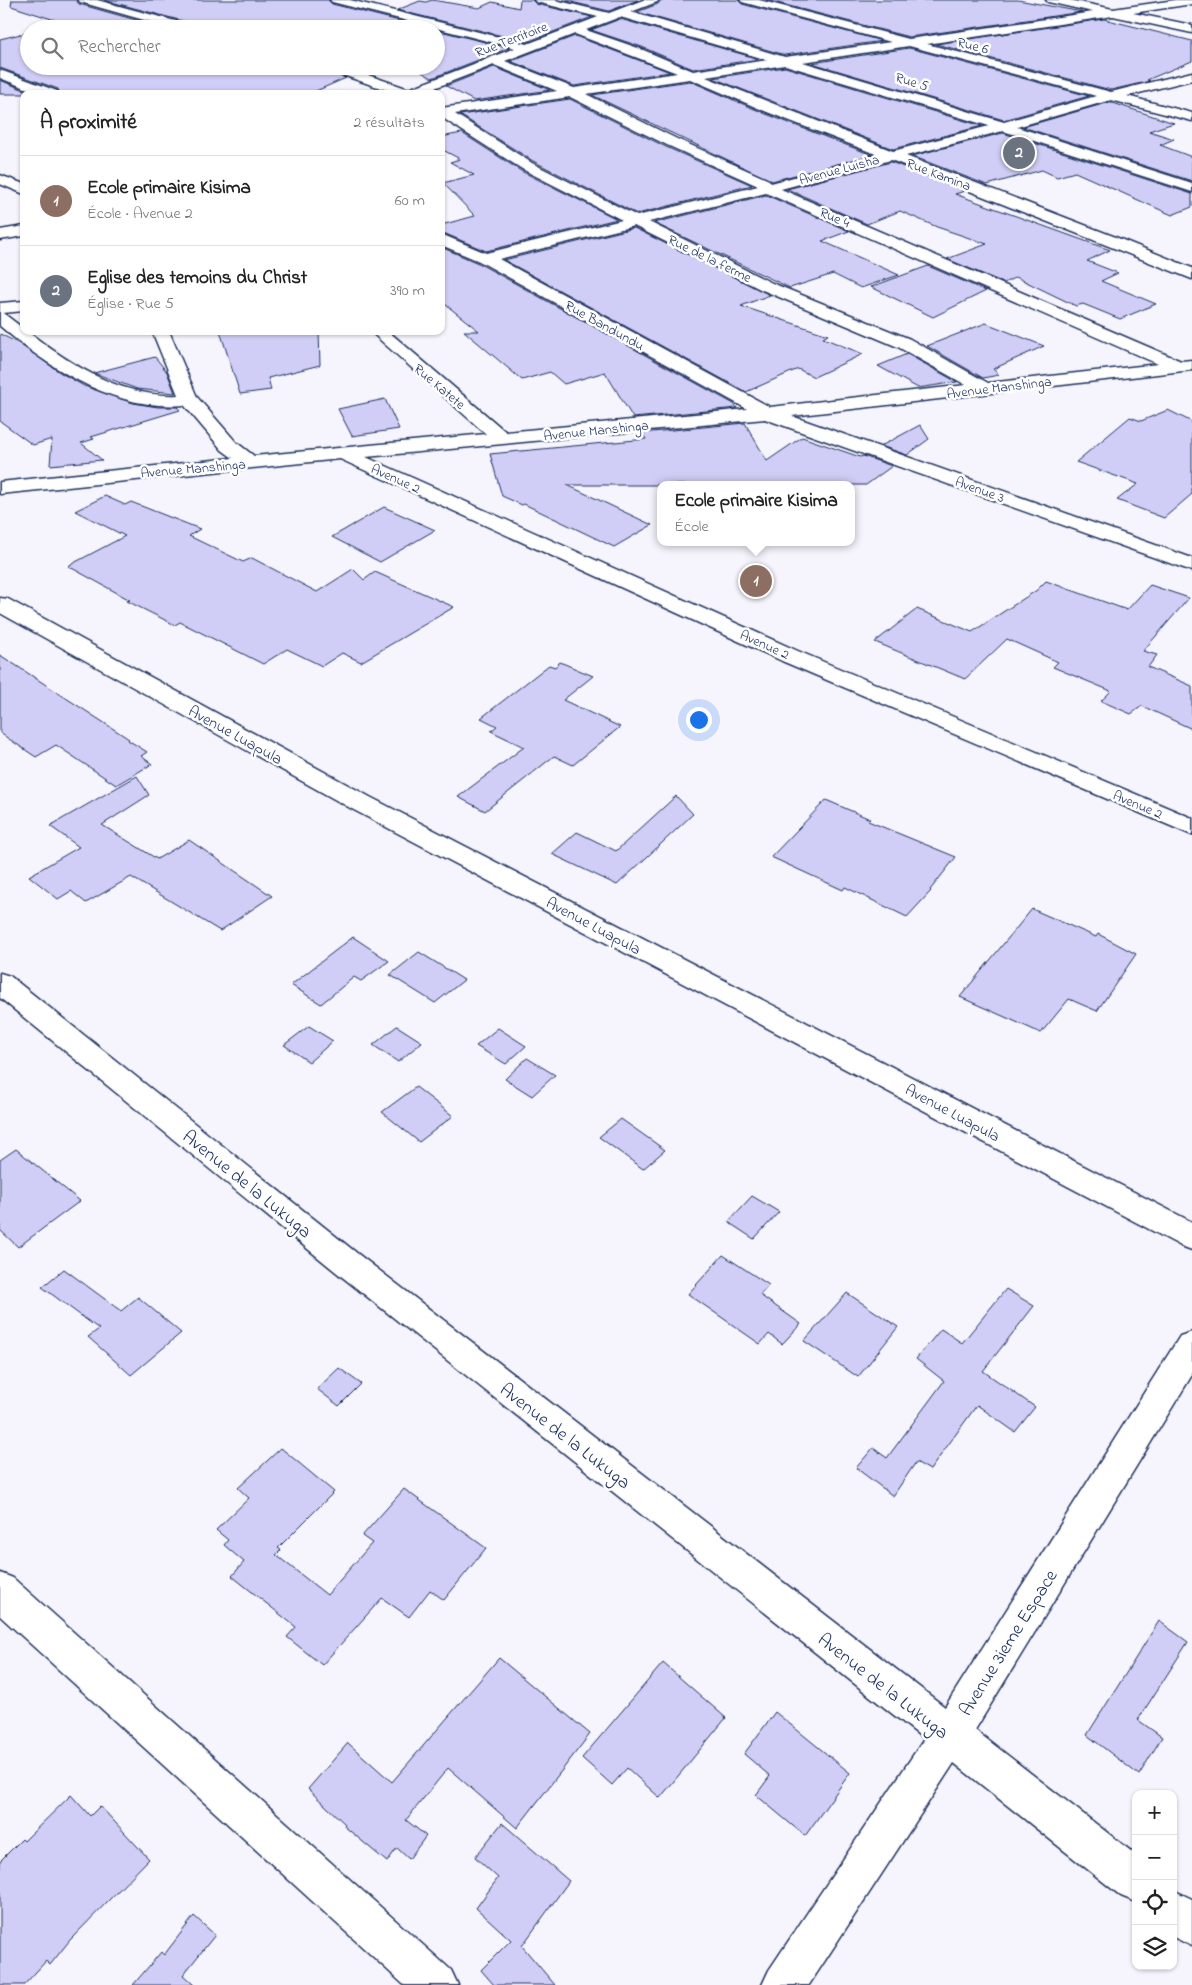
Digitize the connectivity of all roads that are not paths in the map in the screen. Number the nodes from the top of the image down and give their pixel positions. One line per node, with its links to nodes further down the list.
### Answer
1 (84, 0): 10 (street)
2 (336, 0): 11 (street)
3 (540, 0): 9 (street, Rue 5)
4 (653, 0): 9 (street, Rue Territoire)
5 (746, 0): 15 (street, Rue 6)
6 (1058, 1): 8 (street)
7 (1192, 1): 8 (street)
8 (1114, 12): 13 (street); 15 (street)
9 (615, 14): 14 (street, Rue Territoire); 18 (street, Rue 5)
10 (157, 20)
11 (416, 20)
12 (445, 27): 16 (street)
13 (1192, 29)
14 (576, 30): 16 (street, Rue Territoire); 21 (street, Rue Kamina)
15 (906, 43): 18 (street); 27 (street, Rue 6)
16 (529, 48): 17 (street, Rue Territoire)
17 (495, 61): 25 (street, Rue Territoire); 26 (street, Rue 4)
18 (787, 61): 21 (street); 31 (street, Rue 5)
19 (0, 74): 23 (street)
20 (355, 75): 24 (street)
21 (695, 76): 26 (street); 32 (street, Rue Kamina)
22 (1192, 76): 27 (street, Avenue Luisha)
23 (42, 90)
24 (397, 90)
25 (419, 90)
26 (571, 92): 28 (street); 35 (street, Rue 4)
27 (1114, 96): 30 (street, Rue 6); 31 (street, Avenue Luisha)
28 (445, 112)
29 (445, 114): 37 (street, Rue de la ferme)
30 (1192, 117)
31 (1005, 126): 32 (street, Avenue Luisha); 36 (street, Rue 5)
32 (890, 155): 35 (street, Avenue Luisha); 42 (street, Rue Kamina)
33 (0, 179): 34 (street)
34 (20, 188)
35 (767, 188): 37 (street, Avenue Luisha); 50 (street, Rue 4)
36 (1192, 188)
37 (636, 221): 41 (street, Avenue Luisha); 53 (street, Rue de la ferme)
38 (20, 232): 39 (street)
39 (0, 235)
40 (445, 241): 41 (street, Rue Bandundu)
41 (485, 258): 55 (street, Rue Bandundu)
42 (1192, 274)
43 (20, 306): 44 (street)
44 (0, 308)
45 (0, 317): 46 (street)
46 (20, 333)
47 (23, 335): 54 (street)
48 (162, 335): 54 (street)
49 (383, 335): 56 (street, Rue Katete)
50 (1186, 366): 51 (street, Avenue Manshinga)
51 (1153, 368): 52 (street); 53 (street, Avenue Manshinga)
52 (1192, 380)
53 (986, 389): 55 (street, Avenue Manshinga)
54 (188, 399): 58 (street)
55 (767, 413): 56 (street, Avenue Manshinga); 62 (street, Avenue 3)
56 (502, 439): 57 (street, Avenue Manshinga)
57 (343, 454): 58 (street, Avenue Manshinga); 64 (street, Avenue 2)
58 (250, 463): 60 (street, Avenue Manshinga)
59 (0, 468): 60 (street)
60 (27, 485): 61 (street, Avenue Manshinga)
61 (0, 488)
62 (1192, 565)
63 (0, 604): 66 (street, Avenue Luapula)
64 (1192, 827)
65 (0, 983): 69 (street, Avenue de la Lukuga)
66 (1192, 1237)
67 (1192, 1346): 69 (street, Avenue 3ieme Espace)
68 (0, 1591): 73 (street)
69 (949, 1736): 70 (street, Avenue de la Lukuga); 74 (street, Avenue 3ieme Espace)
70 (1135, 1880)
71 (1177, 1913): 72 (street)
72 (1192, 1925)
73 (436, 1985)
74 (784, 1985)

